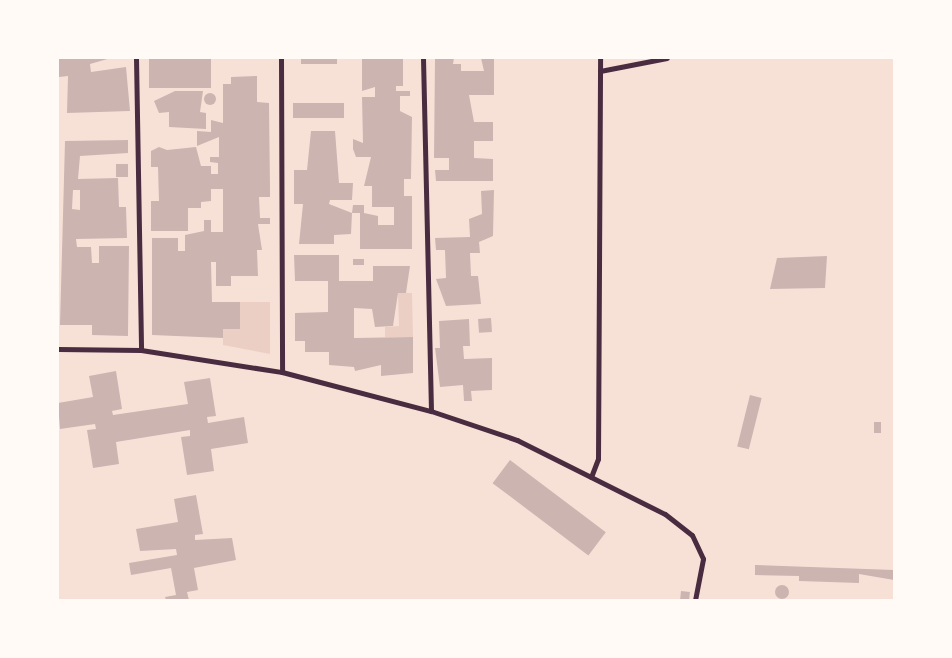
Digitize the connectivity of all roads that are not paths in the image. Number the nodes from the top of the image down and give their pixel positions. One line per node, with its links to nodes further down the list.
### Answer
1 (136, 58): 8 (street)
2 (281, 58): 9 (street)
3 (424, 58): 10 (street)
4 (600, 58): 6 (street)
5 (667, 58): 6 (street)
6 (600, 71): 11 (street)
7 (58, 349): 8 (street)
8 (141, 350): 9 (street)
9 (282, 372): 10 (street)
10 (431, 411): 11 (street)
11 (591, 476): 12 (street)
12 (695, 600)

